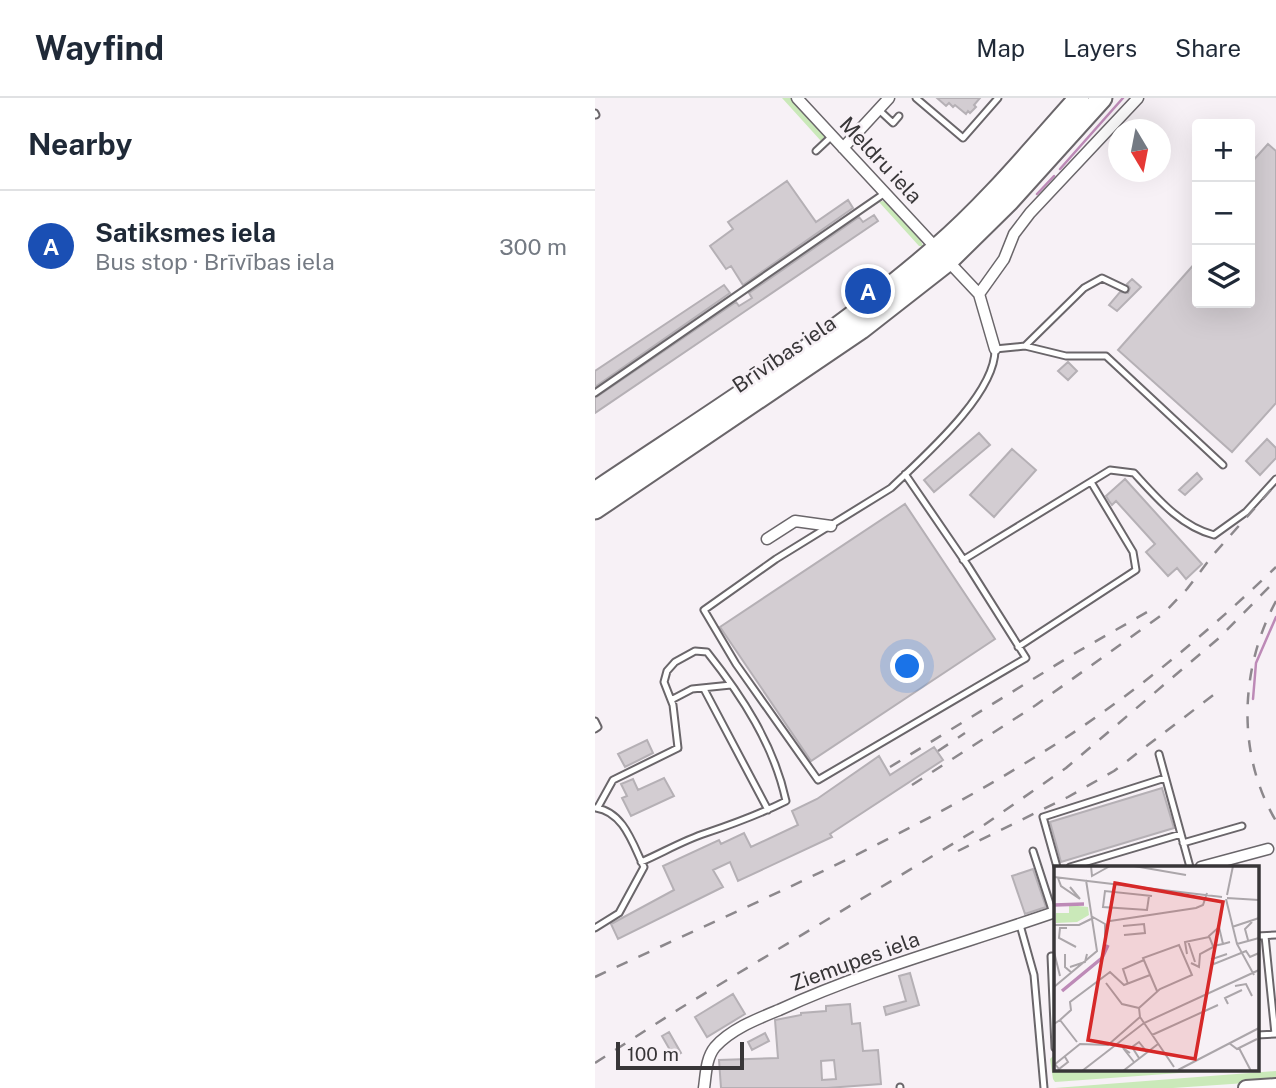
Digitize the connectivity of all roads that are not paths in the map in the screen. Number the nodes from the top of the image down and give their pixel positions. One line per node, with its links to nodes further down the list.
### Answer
1 (797, 98): 10 (street, Meldru iela)
2 (889, 98): 8 (street)
3 (916, 98): 4 (lane)
4 (998, 98)
5 (1079, 98): 14 (highway, Brīvības iela)
6 (1102, 98): 14 (highway, Brīvības iela)
7 (1138, 98): 16 (street)
8 (879, 110): 9 (lane); 11 (street)
9 (899, 116)
10 (832, 136): 11 (street, Meldru iela); 12 (lane)
11 (843, 148): 13 (street, Meldru iela)
12 (816, 151)
13 (885, 193): 14 (street, Meldru iela); 19 (lane)
14 (942, 255): 16 (street, Meldru iela); 24 (highway, Brīvības iela); 25 (highway, Brīvības iela)
15 (1125, 289): 17 (lane)
16 (979, 294): 18 (street)
17 (1025, 346): 18 (lane); 20 (lane)
18 (995, 349): 21 (lane)
19 (595, 393)
20 (1223, 464)
21 (905, 474): 26 (lane); 28 (lane)
22 (1276, 479): 23 (lane)
23 (1091, 482): 28 (lane); 29 (lane)
24 (595, 492)
25 (595, 509)
26 (831, 526): 27 (street); 29 (lane)
27 (767, 539)
28 (963, 560): 29 (lane)
29 (1018, 647)
30 (731, 685): 31 (lane); 32 (lane); 38 (lane)
31 (704, 689): 32 (lane); 38 (lane)
32 (671, 700): 37 (lane)
33 (595, 721): 34 (lane)
34 (595, 729)
35 (1159, 754): 36 (lane)
36 (1165, 778): 40 (lane); 45 (lane)
37 (596, 808): 44 (lane)
38 (768, 810): 44 (lane)
39 (1242, 826): 41 (lane)
40 (1181, 834): 41 (lane); 46 (lane)
41 (1183, 843): 47 (lane)
42 (1268, 849): 48 (street)
43 (1033, 851): 49 (lane)
44 (641, 862): 51 (lane)
45 (1057, 866)
46 (1073, 866)
47 (1189, 866)
48 (1205, 866)
49 (1054, 913): 50 (street, Ziemupes iela)
50 (1020, 925): 59 (lane); 61 (street, Ziemupes iela)
51 (595, 928)
52 (1276, 934): 54 (lane)
53 (1259, 936): 54 (lane)
54 (1265, 936): 57 (lane)
55 (1054, 956): 56 (lane)
56 (1054, 1025)
57 (1276, 1034)
58 (1054, 1048): 59 (lane)
59 (1041, 1049): 62 (lane)
60 (1276, 1086): 63 (main road)
61 (704, 1088)
62 (1044, 1088)
63 (1245, 1088)

